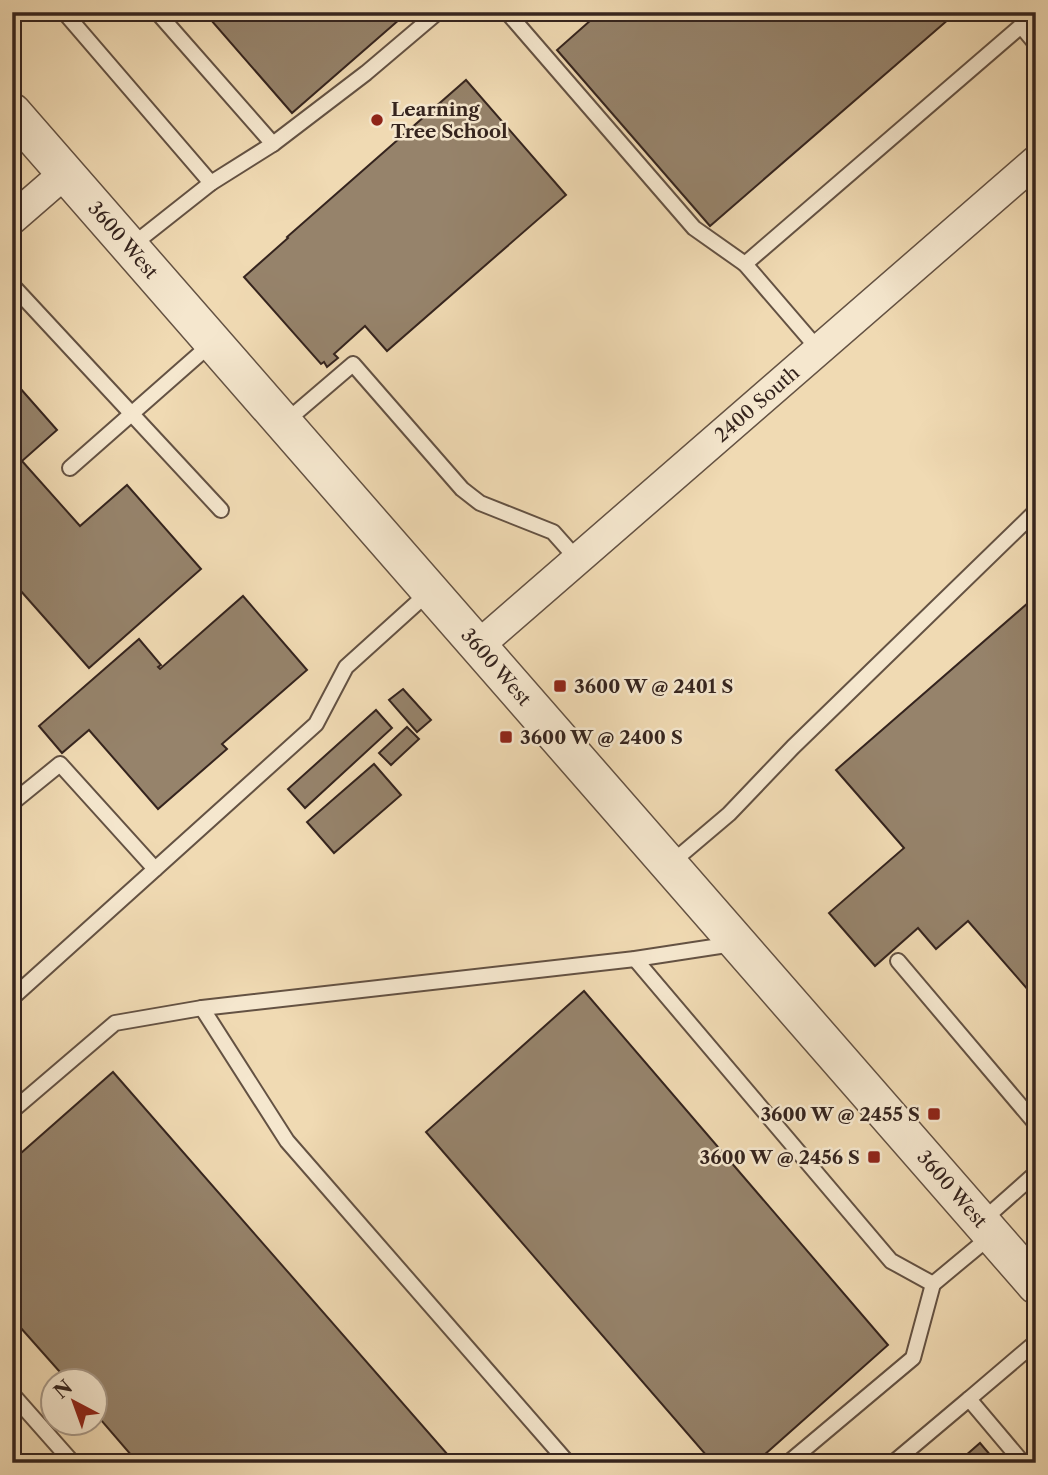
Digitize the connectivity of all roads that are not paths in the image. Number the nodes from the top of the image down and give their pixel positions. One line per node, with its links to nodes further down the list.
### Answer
1 (64, 12): 12 (lane)
2 (157, 12): 9 (lane)
3 (438, 12): 9 (lane)
4 (507, 12): 15 (lane)
5 (1036, 13): 6 (lane)
6 (1021, 26): 7 (lane); 15 (lane)
7 (1036, 44)
8 (12, 112): 11 (street, 3600 West)
9 (273, 144): 12 (lane)
10 (1036, 161): 18 (street, 2400 South)
11 (65, 173): 13 (street); 14 (street, 3600 West)
12 (211, 183): 14 (lane)
13 (12, 219)
14 (130, 247): 17 (street, 3600 West)
15 (745, 264): 18 (lane)
16 (12, 285): 19 (lane)
17 (213, 342): 19 (lane); 20 (street, 3600 West)
18 (819, 350): 24 (street, 2400 South)
19 (130, 414): 21 (lane); 22 (lane)
20 (284, 423): 24 (lane); 25 (street, 3600 West)
21 (71, 468)
22 (221, 510)
23 (1036, 511): 28 (lane)
24 (577, 559): 26 (street, 2400 South)
25 (430, 591): 26 (street, 3600 West); 29 (lane)
26 (478, 646): 28 (street, 3600 West)
27 (12, 803): 29 (lane)
28 (669, 864): 30 (street, 3600 West)
29 (155, 869): 33 (lane)
30 (738, 944): 31 (lane); 38 (street, 3600 West)
31 (635, 959): 34 (lane); 39 (lane)
32 (898, 961): 36 (lane)
33 (12, 998)
34 (202, 1008): 35 (lane); 45 (lane)
35 (12, 1111)
36 (1036, 1124)
37 (1036, 1173): 38 (lane)
38 (986, 1228): 39 (lane); 40 (street, 3600 West)
39 (933, 1284): 46 (lane)
40 (1036, 1285)
41 (1036, 1342): 43 (lane)
42 (12, 1394): 44 (lane)
43 (969, 1399): 47 (lane); 48 (lane)
44 (73, 1463)
45 (568, 1463)
46 (788, 1463)
47 (894, 1463)
48 (1023, 1463)

